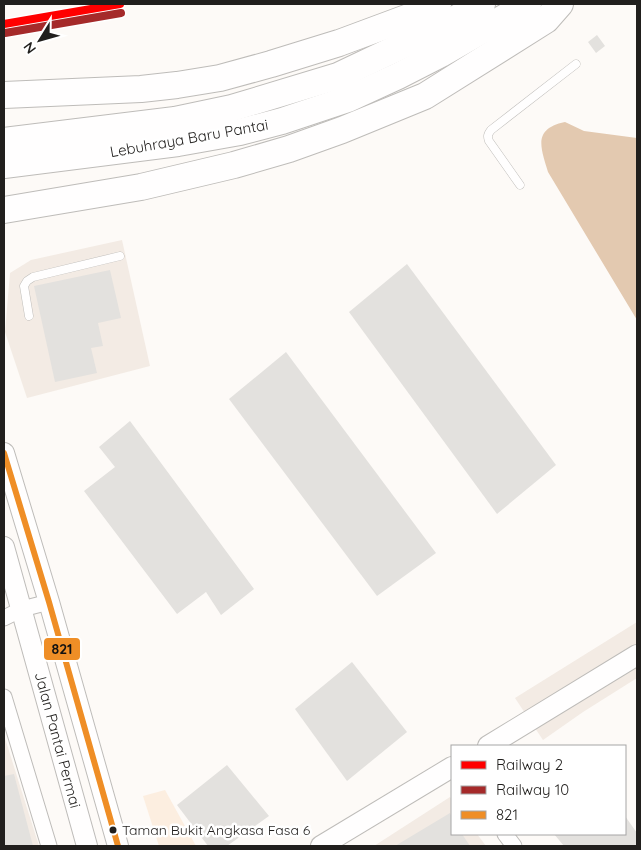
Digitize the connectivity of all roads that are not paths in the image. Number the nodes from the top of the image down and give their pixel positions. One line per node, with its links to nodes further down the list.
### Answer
1 (438, 4): 6 (highway)
2 (482, 4): 7 (highway, Lebuhraya Baru Pantai)
3 (528, 4): 8 (highway, Lebuhraya Baru Pantai)
4 (560, 4): 10 (highway)
5 (576, 64): 9 (lane)
6 (8, 97)
7 (4, 141)
8 (4, 165)
9 (520, 185)
10 (11, 205): 11 (highway)
11 (4, 228)
12 (120, 256): 13 (lane)
13 (29, 316)
14 (4, 453): 16 (main road, Jalan Pantai Permai)
15 (4, 547): 17 (main road, Jalan Pantai Permai)
16 (49, 602): 17 (street); 26 (main road, Jalan Pantai Permai)
17 (22, 609): 18 (street); 25 (main road, Jalan Pantai Permai)
18 (4, 618)
19 (637, 655): 21 (main road)
20 (4, 697): 24 (street)
21 (490, 745)
22 (451, 768): 27 (main road)
23 (506, 835): 28 (street)
24 (49, 846)
25 (87, 846)
26 (118, 846)
27 (321, 846)
28 (514, 846)

